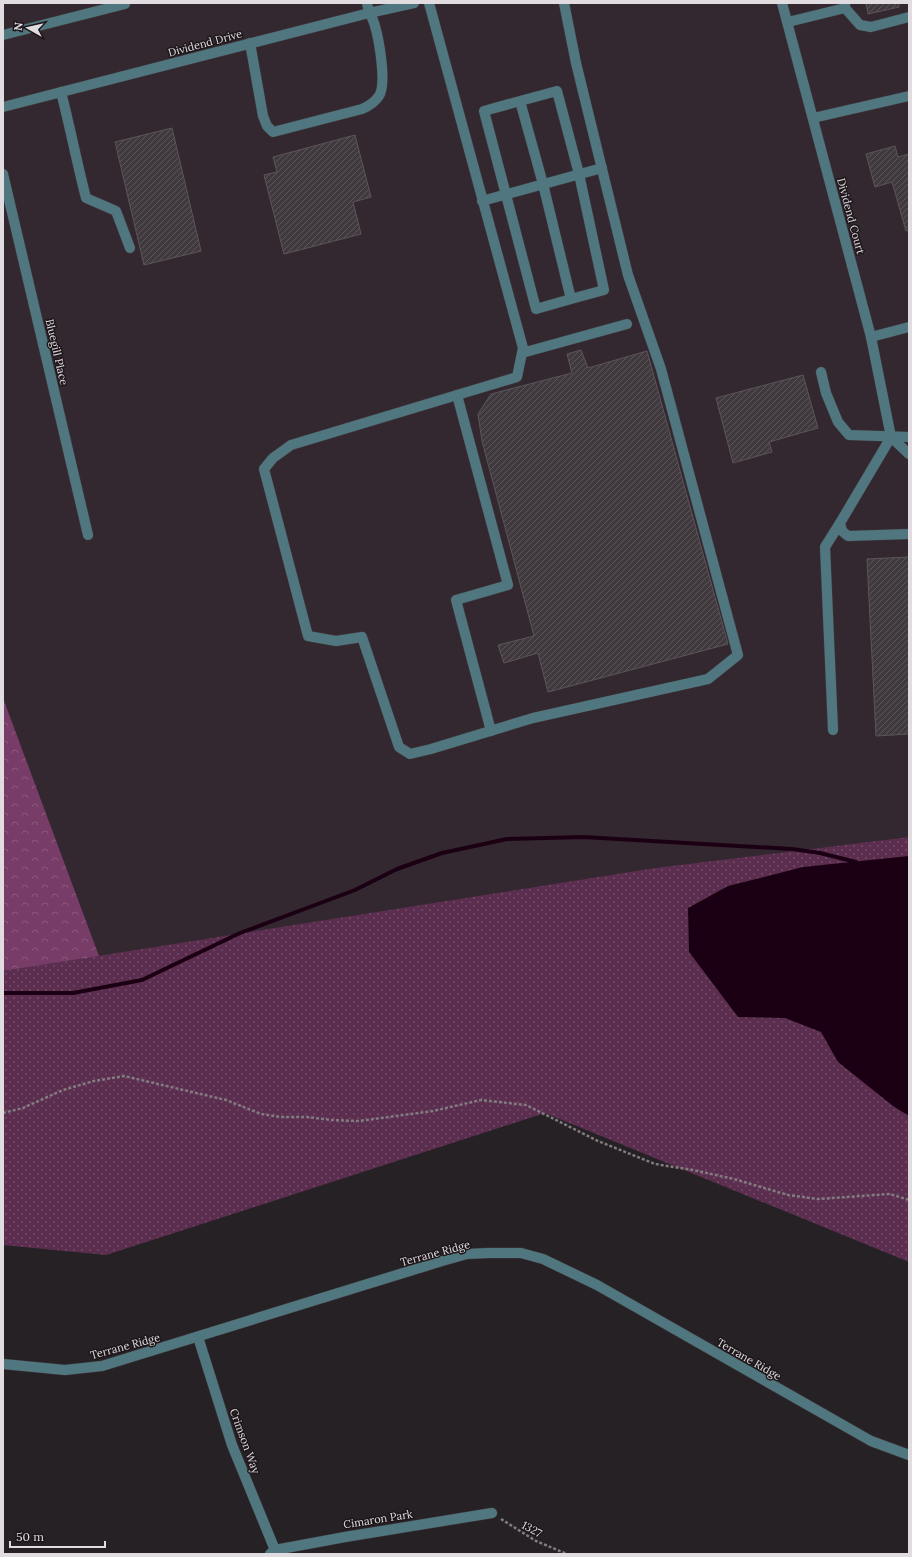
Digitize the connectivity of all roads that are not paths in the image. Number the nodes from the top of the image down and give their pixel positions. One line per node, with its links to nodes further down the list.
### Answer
1 (414, 3): 7 (street, Dividend Drive)
2 (429, 3): 22 (street)
3 (564, 3): 17 (street)
4 (782, 3): 9 (street, Dividend Court)
5 (125, 4): 10 (street)
6 (845, 5): 8 (street); 9 (street)
7 (368, 8): 11 (street, Dividend Drive); 11 (street)
8 (909, 17)
9 (788, 22): 16 (street, Dividend Court)
10 (3, 35)
11 (250, 43): 12 (street, Dividend Drive)
12 (61, 92): 15 (street, Dividend Drive); 23 (street)
13 (909, 96): 16 (street)
14 (520, 101): 19 (street); 20 (street); 21 (street)
15 (3, 107)
16 (813, 118): 27 (street, Dividend Court)
17 (602, 168): 19 (street); 38 (street)
18 (3, 174): 36 (street, Bluegill Place)
19 (579, 174): 20 (street); 24 (street)
20 (543, 184): 21 (street); 24 (street)
21 (505, 195): 22 (street); 24 (street)
22 (482, 201): 28 (street)
23 (130, 248)
24 (571, 300)
25 (627, 324): 28 (street)
26 (909, 327): 27 (street)
27 (871, 337): 31 (street, Dividend Court)
28 (522, 353): 30 (street)
29 (821, 372): 31 (street)
30 (457, 395): 38 (street); 38 (street)
31 (891, 437): 32 (street); 33 (street); 34 (street)
32 (909, 437)
33 (909, 454)
34 (840, 523): 35 (street); 37 (street)
35 (909, 534)
36 (88, 535)
37 (833, 730)
38 (491, 731)
39 (198, 1337): 40 (street, Terrane Ridge); 41 (street, Terrane Ridge); 43 (street, Crimson Way)
40 (3, 1364)
41 (909, 1455)
42 (492, 1513): 43 (street, Cimaron Park)
43 (272, 1552)

